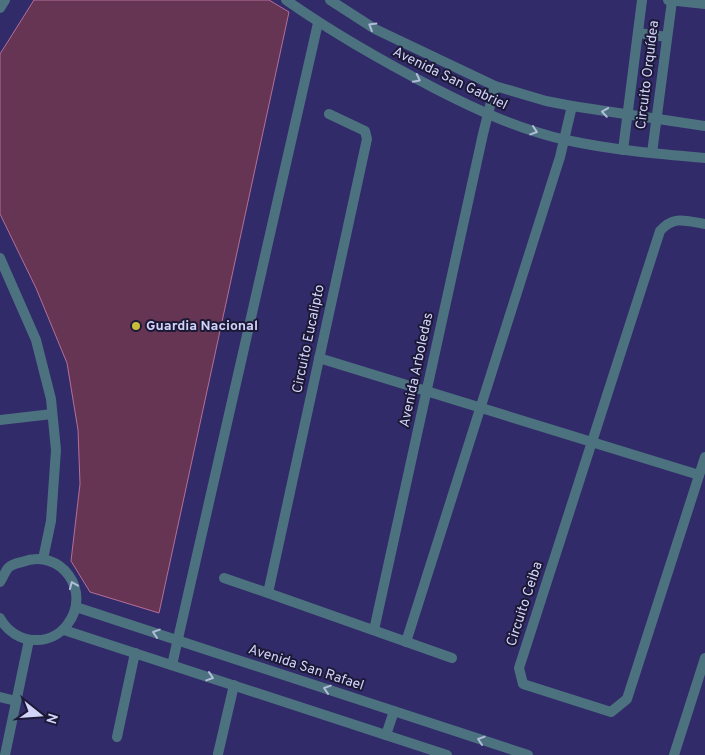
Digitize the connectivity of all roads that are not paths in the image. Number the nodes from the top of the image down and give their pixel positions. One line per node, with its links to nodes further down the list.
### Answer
1 (5, 0): 8 (street)
2 (286, 0): 9 (street, Avenida San Gabriel)
3 (330, 0): 12 (street, Avenida San Gabriel, one-way to 3)
4 (642, 0): 10 (street, Circuito Orquídea)
5 (668, 0): 6 (street)
6 (672, 1): 7 (street); 11 (street, Circuito Orquídea)
7 (705, 4)
8 (0, 8)
9 (318, 23): 15 (street, Avenida San Gabriel, one-way to 15); 43 (street)
10 (638, 33): 11 (street); 16 (street, Circuito Orquídea)
11 (667, 37): 17 (street, Circuito Orquídea)
12 (495, 86): 13 (street, Avenida San Gabriel); 15 (street, Avenida Arboledas)
13 (572, 106): 16 (street, Avenida San Gabriel, one-way to 13); 19 (street)
14 (329, 114): 25 (street, Circuito Eucalipto)
15 (488, 115): 19 (street, Avenida San Gabriel, one-way to 19); 26 (street, Avenida Arboledas)
16 (627, 116): 17 (street, Avenida San Gabriel); 20 (street, Circuito Orquídea)
17 (656, 120): 18 (street, Avenida San Gabriel); 21 (street, Circuito Orquídea)
18 (705, 126)
19 (565, 140): 20 (street, Avenida San Gabriel); 27 (street)
20 (623, 150): 21 (street, Avenida San Gabriel)
21 (652, 153): 22 (street, Avenida San Gabriel)
22 (705, 158)
23 (705, 224): 30 (street, Circuito Ceiba)
24 (0, 258): 28 (street)
25 (319, 358): 26 (street); 37 (street, Circuito Eucalipto)
26 (426, 391): 27 (street); 41 (street, Avenida Arboledas)
27 (480, 408): 30 (street); 44 (street)
28 (52, 414): 29 (street); 33 (street)
29 (0, 420)
30 (592, 442): 32 (street); 32 (street, Circuito Ceiba)
31 (705, 457): 32 (street, Circuito Ceiba)
32 (699, 475)
33 (43, 559): 34 (street); 38 (street, one-way to 33)
34 (4, 566): 36 (street)
35 (224, 578): 37 (street)
36 (0, 582)
37 (268, 593): 41 (street)
38 (76, 607): 40 (street); 43 (street, Avenida San Rafael, one-way to 38)
39 (0, 618): 42 (street)
40 (64, 630): 42 (street); 45 (street)
41 (374, 630): 44 (street)
42 (29, 640): 51 (street)
43 (177, 640): 48 (street); 52 (street, Avenida San Rafael, one-way to 43)
44 (406, 642): 46 (street)
45 (135, 653): 48 (street); 54 (street)
46 (452, 658)
47 (705, 658): 59 (street)
48 (172, 665): 49 (street, one-way to 49)
49 (234, 685): 53 (street); 55 (street)
50 (0, 697): 51 (street)
51 (16, 700): 56 (street)
52 (394, 711): 53 (street); 58 (street, Avenida San Rafael, one-way to 52)
53 (386, 735): 57 (street)
54 (117, 737)
55 (218, 754)
56 (5, 755)
57 (447, 755)
58 (528, 755)
59 (674, 755)

